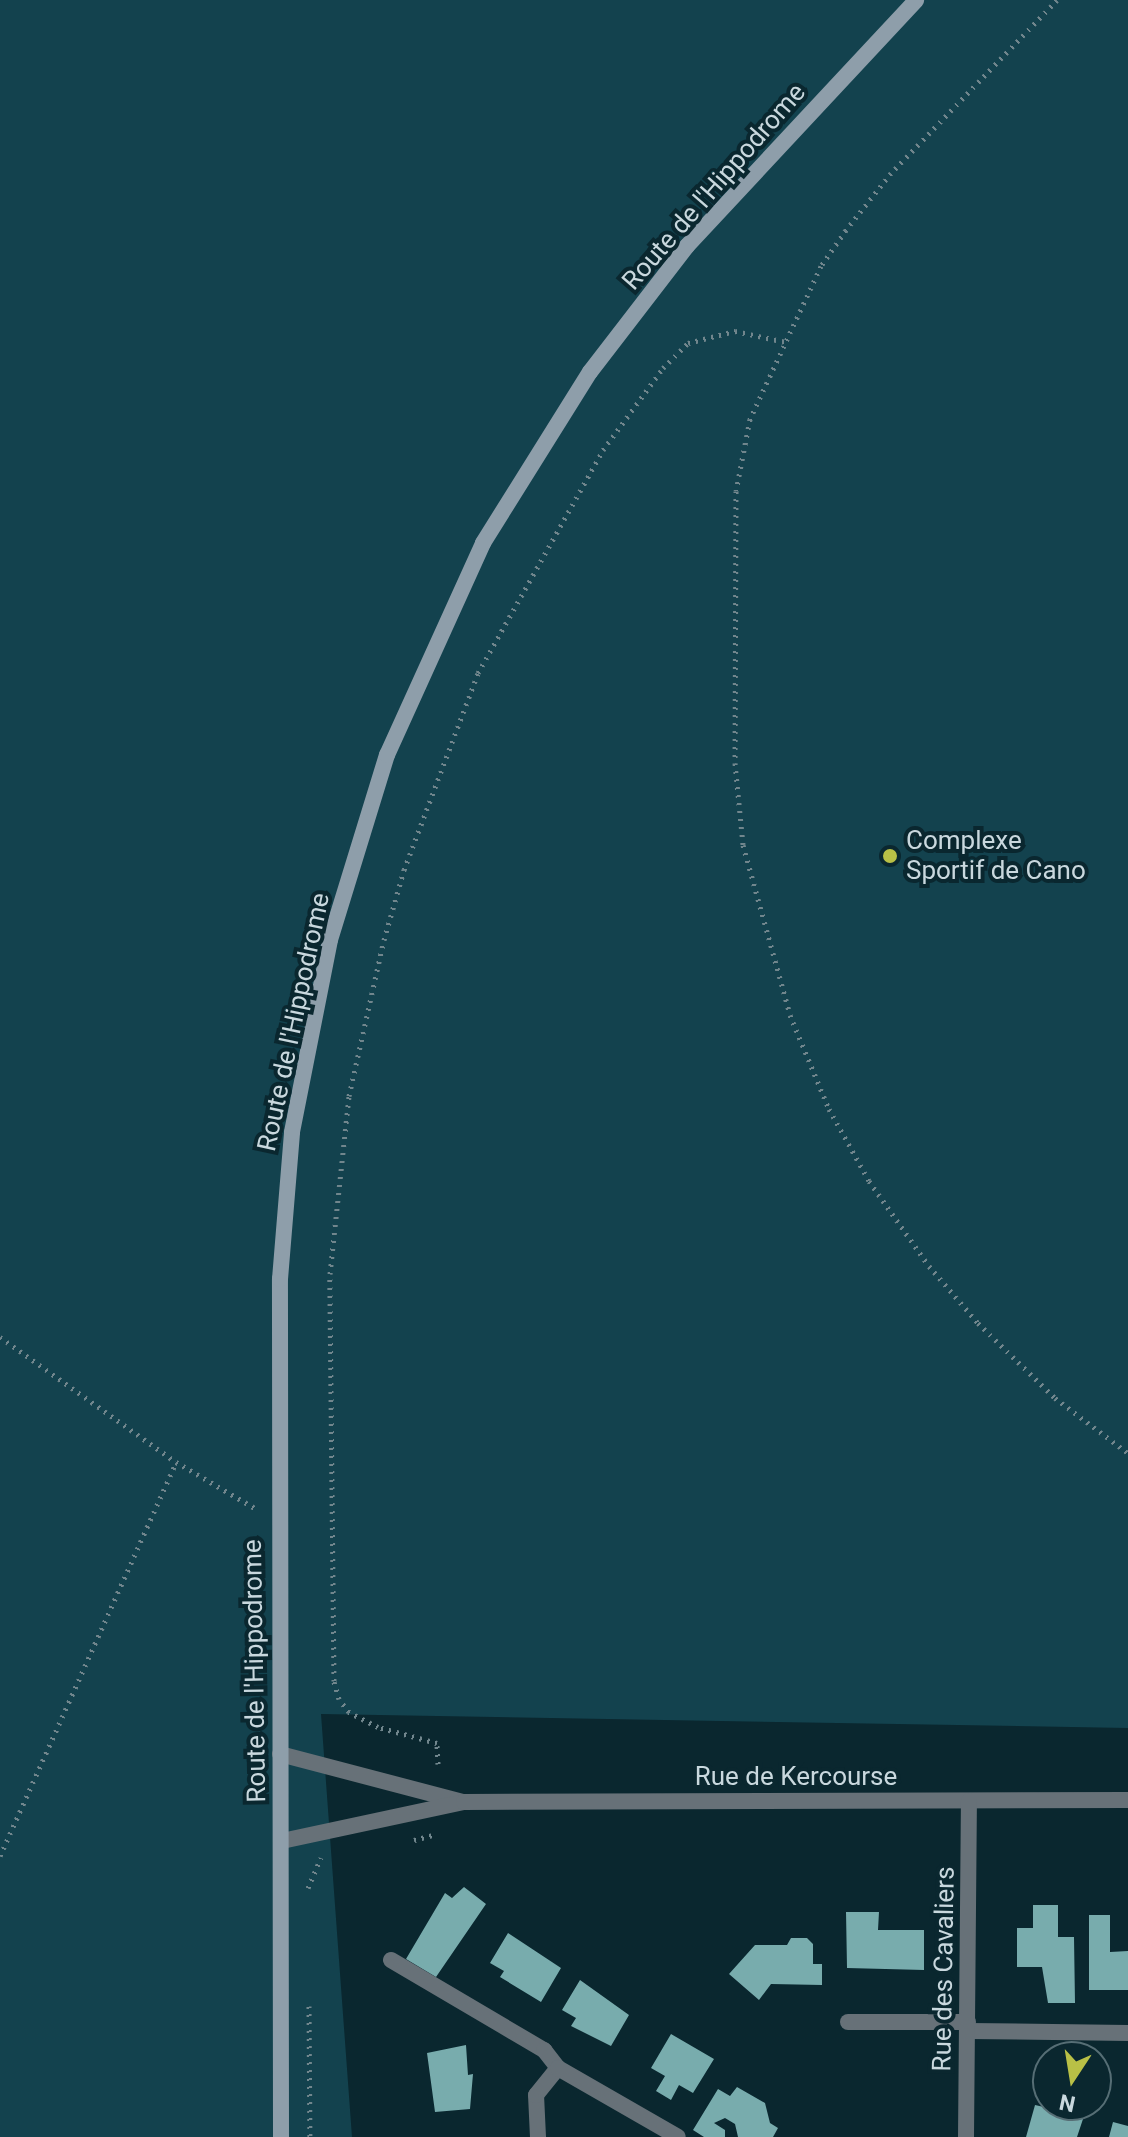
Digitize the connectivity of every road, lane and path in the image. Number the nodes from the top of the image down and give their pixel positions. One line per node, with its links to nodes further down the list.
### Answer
1 (916, 0): 7 (main road, Route de l'Hippodrome)
2 (1057, 0): 3 (path)
3 (786, 342): 5 (path); 9 (path)
4 (0, 1337): 6 (path)
5 (1128, 1453)
6 (176, 1462): 7 (path); 17 (path)
7 (276, 1521): 8 (main road, Route de l'Hippodrome)
8 (280, 1754): 12 (street, Rue de Kercourse); 15 (main road, Route de l'Hippodrome)
9 (438, 1764)
10 (1128, 1800): 11 (street, Rue de Kercourse)
11 (969, 1801): 12 (street, Rue de Kercourse); 22 (street, Rue des Cavaliers)
12 (464, 1802): 15 (street, Rue de Kercourse)
13 (436, 1834): 14 (path)
14 (410, 1840)
15 (282, 1841): 25 (main road, Route de l'Hippodrome)
16 (326, 1853): 18 (path)
17 (0, 1856)
18 (308, 1903)
19 (391, 1960): 24 (street)
20 (308, 1992): 26 (path)
21 (848, 2022): 22 (street)
22 (968, 2027): 23 (street); 29 (street, Rue des Cavaliers)
23 (1128, 2033)
24 (558, 2068): 27 (street); 28 (street)
25 (281, 2137)
26 (310, 2137)
27 (538, 2137)
28 (678, 2137)
29 (966, 2137)

